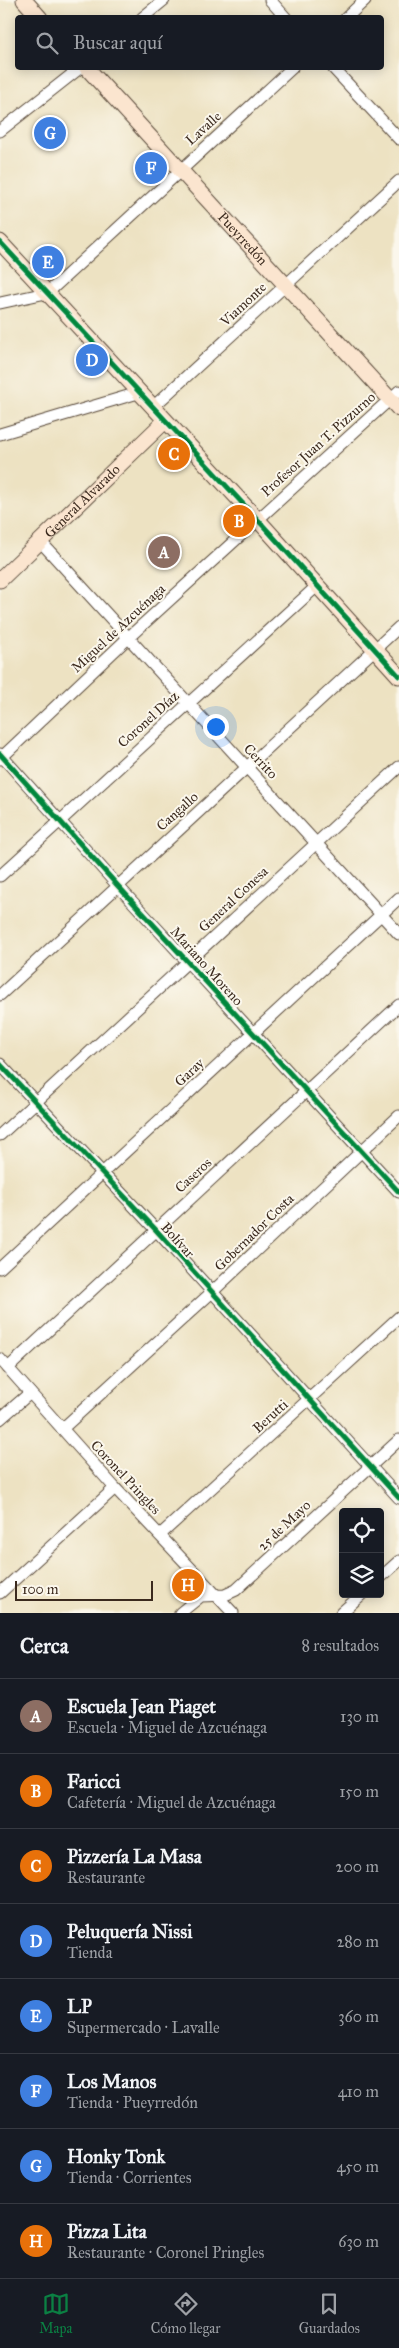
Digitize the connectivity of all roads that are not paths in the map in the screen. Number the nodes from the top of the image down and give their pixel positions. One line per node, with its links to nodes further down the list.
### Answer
1 (24, 0): 5 (street)
2 (164, 0): 6 (street)
3 (270, 0): 7 (street)
4 (364, 0): 8 (street)
5 (37, 15)
6 (146, 15)
7 (283, 15)
8 (349, 15)
9 (77, 70): 13 (street)
10 (89, 70): 15 (street, Pueyrredón)
11 (290, 70): 15 (street, Lavalle)
12 (335, 70): 14 (street)
13 (0, 131)
14 (399, 138)
15 (180, 170): 18 (street, Pueyrredón); 19 (street, Lavalle)
16 (399, 181): 18 (street, Viamonte)
17 (0, 242): 19 (street)
18 (286, 284): 22 (street, Pueyrredón); 23 (street, Viamonte)
19 (46, 293): 20 (street); 21 (street)
20 (0, 303)
21 (138, 393): 23 (street); 25 (street)
22 (396, 400): 26 (street, Profesor Juan T. Pizzurno)
23 (152, 408): 24 (street)
24 (165, 421): 26 (street); 27 (street, General Alvarado)
25 (0, 434)
26 (258, 520): 29 (street); 31 (street, Miguel de Azcuénaga)
27 (41, 542): 28 (street, General Alvarado); 31 (street, Cerrito)
28 (0, 580)
29 (317, 586): 32 (street); 34 (street, Coronel Díaz)
30 (399, 627): 32 (street, Cangallo)
31 (128, 638): 34 (street, Cerrito); 35 (street, Miguel de Azcuénaga)
32 (375, 650): 33 (street); 37 (street, Cangallo)
33 (399, 676)
34 (188, 703): 37 (street, Cerrito); 38 (street, Coronel Díaz)
35 (1, 757): 38 (street, Mariano Moreno)
36 (399, 767): 39 (street, General Conesa)
37 (247, 768): 39 (street, Cerrito); 41 (street, Cangallo)
38 (60, 820): 40 (street, Coronel Díaz); 41 (street, Mariano Moreno)
39 (317, 842): 43 (street, Cerrito); 45 (street, General Conesa)
40 (0, 876)
41 (118, 886): 45 (street, Mariano Moreno); 46 (street, Cangallo)
42 (399, 898): 43 (street, Garay)
43 (381, 914): 44 (street, Cerrito); 48 (street, Garay)
44 (399, 934)
45 (188, 962): 48 (street, Mariano Moreno); 51 (street, General Conesa)
46 (0, 995)
47 (399, 1005): 50 (street, Caseros)
48 (253, 1033): 50 (street, Mariano Moreno); 55 (street, Garay)
49 (0, 1064): 51 (street, Bolívar)
50 (306, 1090): 54 (street, Mariano Moreno); 57 (street, Caseros)
51 (35, 1103): 53 (street, General Conesa); 55 (street, Bolívar)
52 (399, 1116): 54 (street, Gobernador Costa)
53 (0, 1135)
54 (362, 1151): 56 (street, Mariano Moreno); 59 (street, Gobernador Costa)
55 (102, 1175): 57 (street, Bolívar); 58 (street, Garay)
56 (399, 1192)
57 (156, 1230): 59 (street, Bolívar); 61 (street, Caseros)
58 (0, 1268)
59 (211, 1294): 63 (street, Bolívar); 65 (street, Gobernador Costa)
60 (399, 1318): 63 (street, Berutti)
61 (4, 1363): 62 (street, Coronel Pringles)
62 (30, 1393): 64 (street); 65 (street, Coronel Pringles)
63 (309, 1401): 67 (street, Bolívar); 70 (street, Berutti)
64 (0, 1419)
65 (62, 1429): 68 (street, Coronel Pringles)
66 (399, 1440): 67 (street, 25 de Mayo)
67 (370, 1466): 69 (street, Bolívar); 74 (street, 25 de Mayo)
68 (115, 1488): 70 (street, Coronel Pringles); 73 (street)
69 (399, 1498)
70 (160, 1535): 74 (street, Coronel Pringles)
71 (399, 1561): 72 (street)
72 (384, 1574)
73 (0, 1593)
74 (216, 1595): 76 (street, 25 de Mayo); 77 (street, Coronel Pringles)
75 (358, 1598): 78 (street)
76 (180, 1613)
77 (233, 1613)
78 (341, 1613)

